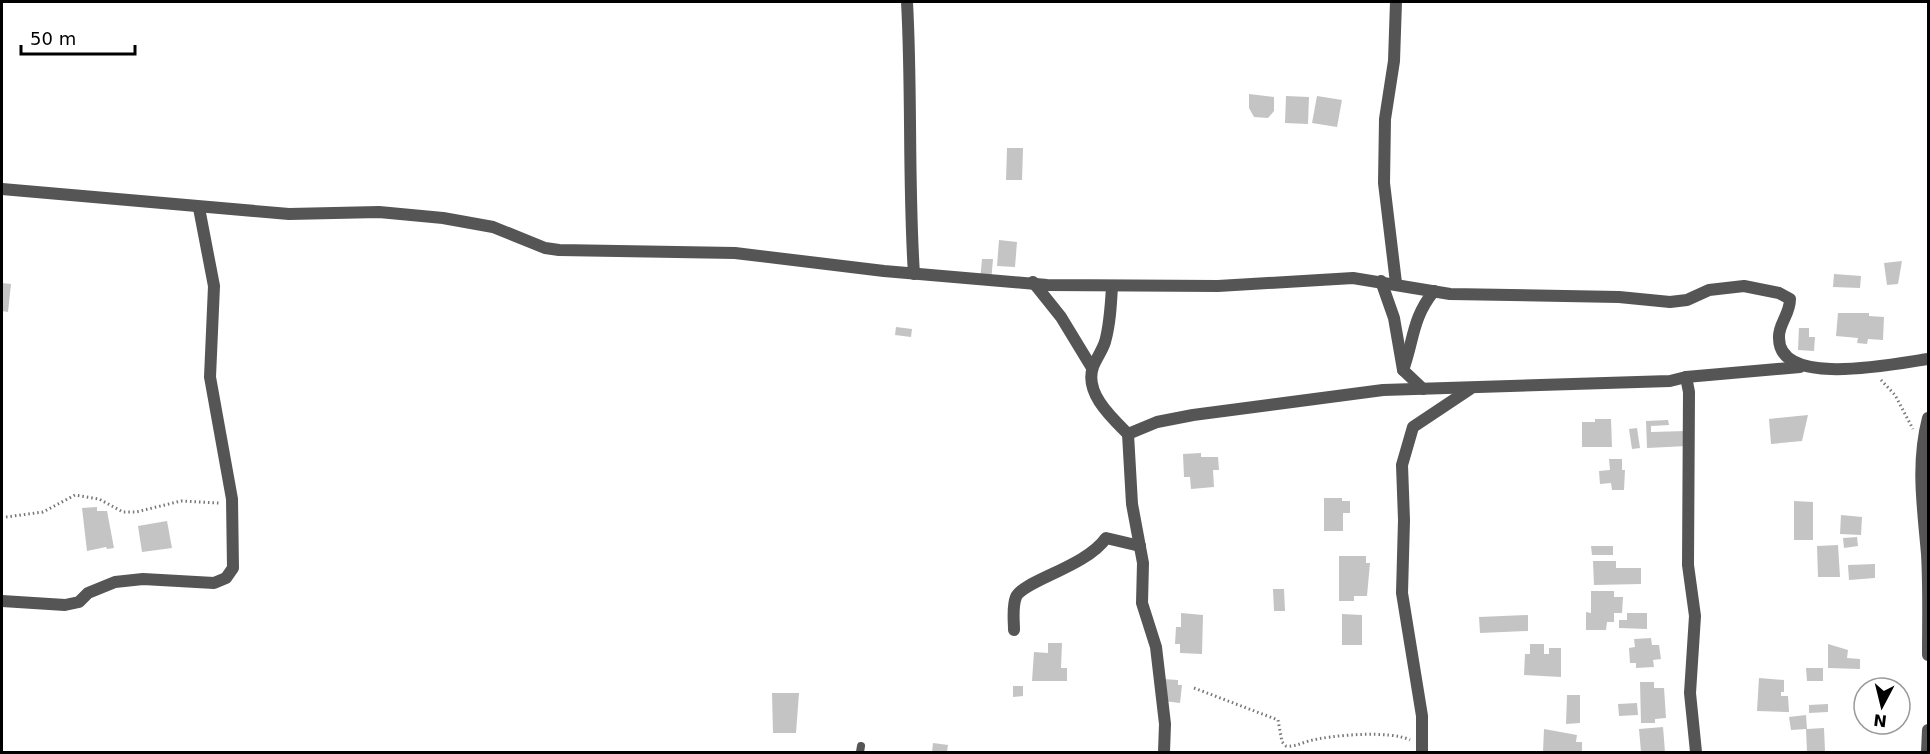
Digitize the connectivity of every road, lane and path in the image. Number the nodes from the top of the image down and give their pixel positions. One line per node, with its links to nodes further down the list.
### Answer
1 (908, 2): 5 (street)
2 (1396, 2): 8 (street)
3 (2, 189): 4 (street)
4 (199, 208): 5 (street); 22 (street)
5 (915, 274): 7 (street)
6 (1381, 281): 8 (street); 9 (street); 15 (street)
7 (1033, 282): 9 (street); 14 (street)
8 (1396, 284): 10 (street)
9 (1112, 286): 14 (street)
10 (1434, 291): 13 (street); 15 (street)
11 (1929, 359): 12 (street)
12 (1873, 366): 13 (street); 21 (path)
13 (1801, 367): 16 (street)
14 (1092, 368): 20 (street)
15 (1403, 370): 18 (street)
16 (1686, 377): 17 (street); 32 (street)
17 (1472, 387): 18 (street); 30 (street)
18 (1423, 389): 20 (street)
19 (1929, 418): 21 (street)
20 (1128, 434): 24 (street)
21 (1923, 439): 27 (street)
22 (232, 499): 23 (path); 25 (street)
23 (6, 517)
24 (1140, 546): 26 (street); 31 (street)
25 (2, 601)
26 (1014, 630)
27 (1929, 656)
28 (1194, 688): 30 (path)
29 (1929, 730): 33 (street)
30 (1421, 750)
31 (1164, 753)
32 (1696, 753)
33 (1927, 753)

